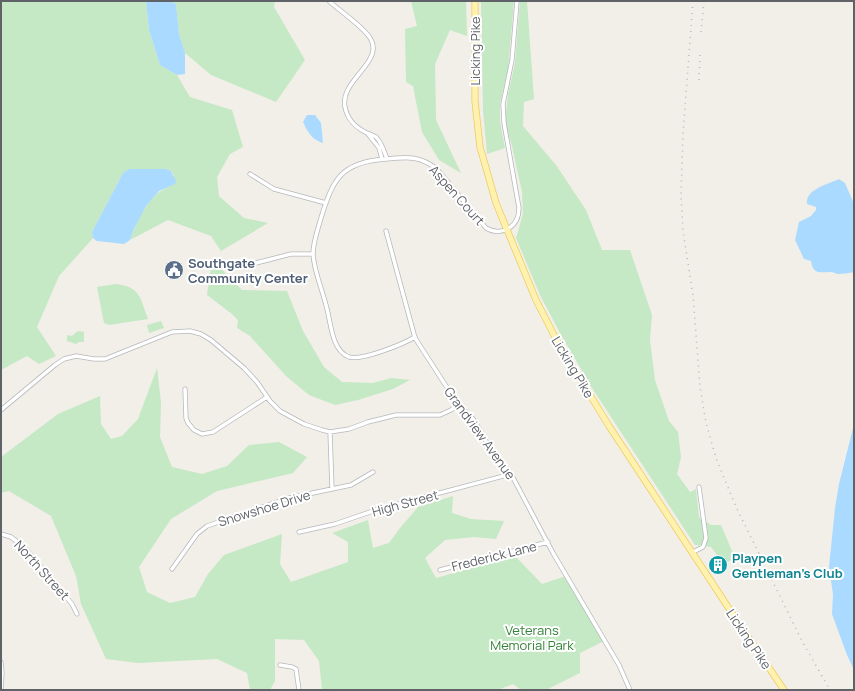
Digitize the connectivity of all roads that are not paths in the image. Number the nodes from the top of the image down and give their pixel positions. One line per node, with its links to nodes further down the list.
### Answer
1 (329, 1): 4 (street)
2 (475, 1): 9 (main road, Licking Pike)
3 (517, 1): 9 (street)
4 (367, 133): 5 (street); 6 (street)
5 (382, 159): 6 (street, Aspen Court); 8 (street, Aspen Court)
6 (387, 159): 9 (street, Aspen Court)
7 (250, 174): 8 (street)
8 (326, 203): 11 (street, Aspen Court)
9 (507, 229): 26 (main road, Licking Pike)
10 (386, 231): 13 (street, Grandview Avenue)
11 (313, 254): 12 (street); 13 (street, Aspen Court)
12 (256, 263)
13 (415, 337): 16 (street, Grandview Avenue)
14 (186, 389): 15 (street)
15 (267, 397): 17 (street); 18 (street)
16 (458, 404): 18 (street); 20 (street, Grandview Avenue)
17 (1, 410)
18 (330, 432): 22 (street)
19 (372, 472): 22 (street, Snowshoe Drive)
20 (511, 474): 23 (street, High Street); 25 (street, Grandview Avenue)
21 (699, 488): 26 (street)
22 (332, 489): 27 (street, Snowshoe Drive)
23 (299, 532)
24 (1, 534): 29 (street, North Street)
25 (548, 542): 28 (street, Frederick Lane); 34 (street, Grandview Avenue)
26 (693, 552): 35 (main road, Licking Pike)
27 (172, 569)
28 (440, 570)
29 (77, 614)
30 (1, 662): 32 (street)
31 (280, 666): 33 (street)
32 (1, 689)
33 (299, 690)
34 (630, 690)
35 (784, 690)

